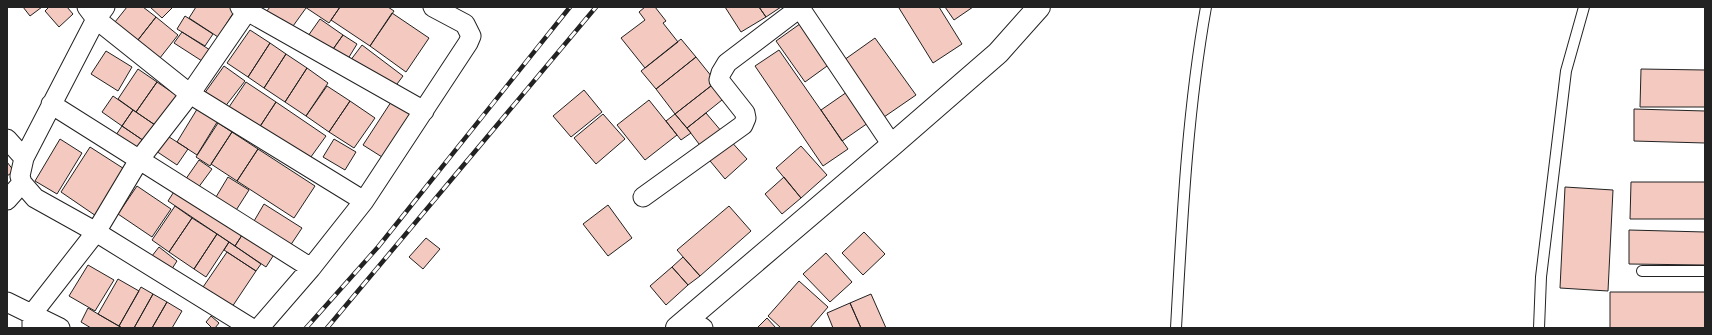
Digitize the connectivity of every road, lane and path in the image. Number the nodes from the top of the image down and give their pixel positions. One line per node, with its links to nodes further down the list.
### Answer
1 (433, 7): 10 (street)
2 (801, 7): 12 (street); 16 (street)
3 (1206, 7): 29 (lane)
4 (1584, 7): 30 (lane)
5 (246, 9): 8 (street); 10 (street)
6 (1034, 9): 12 (street)
7 (96, 11): 8 (street); 9 (street)
8 (190, 94): 14 (street); 18 (street)
9 (51, 104): 13 (street); 14 (street)
10 (424, 111): 18 (street)
11 (7, 139): 13 (street)
12 (892, 145): 25 (street)
13 (24, 158): 15 (street)
14 (139, 160): 19 (street); 20 (street)
15 (22, 184): 17 (street); 19 (street)
16 (643, 197)
17 (7, 200)
18 (364, 201): 20 (street)
19 (96, 232): 24 (street); 27 (street)
20 (311, 268): 28 (street)
21 (1642, 271): 22 (lane)
22 (1705, 271)
23 (7, 302): 24 (street)
24 (32, 321): 26 (street)
25 (689, 324)
26 (60, 328)
27 (251, 328)
28 (259, 328)
29 (1176, 328)
30 (1538, 328)

